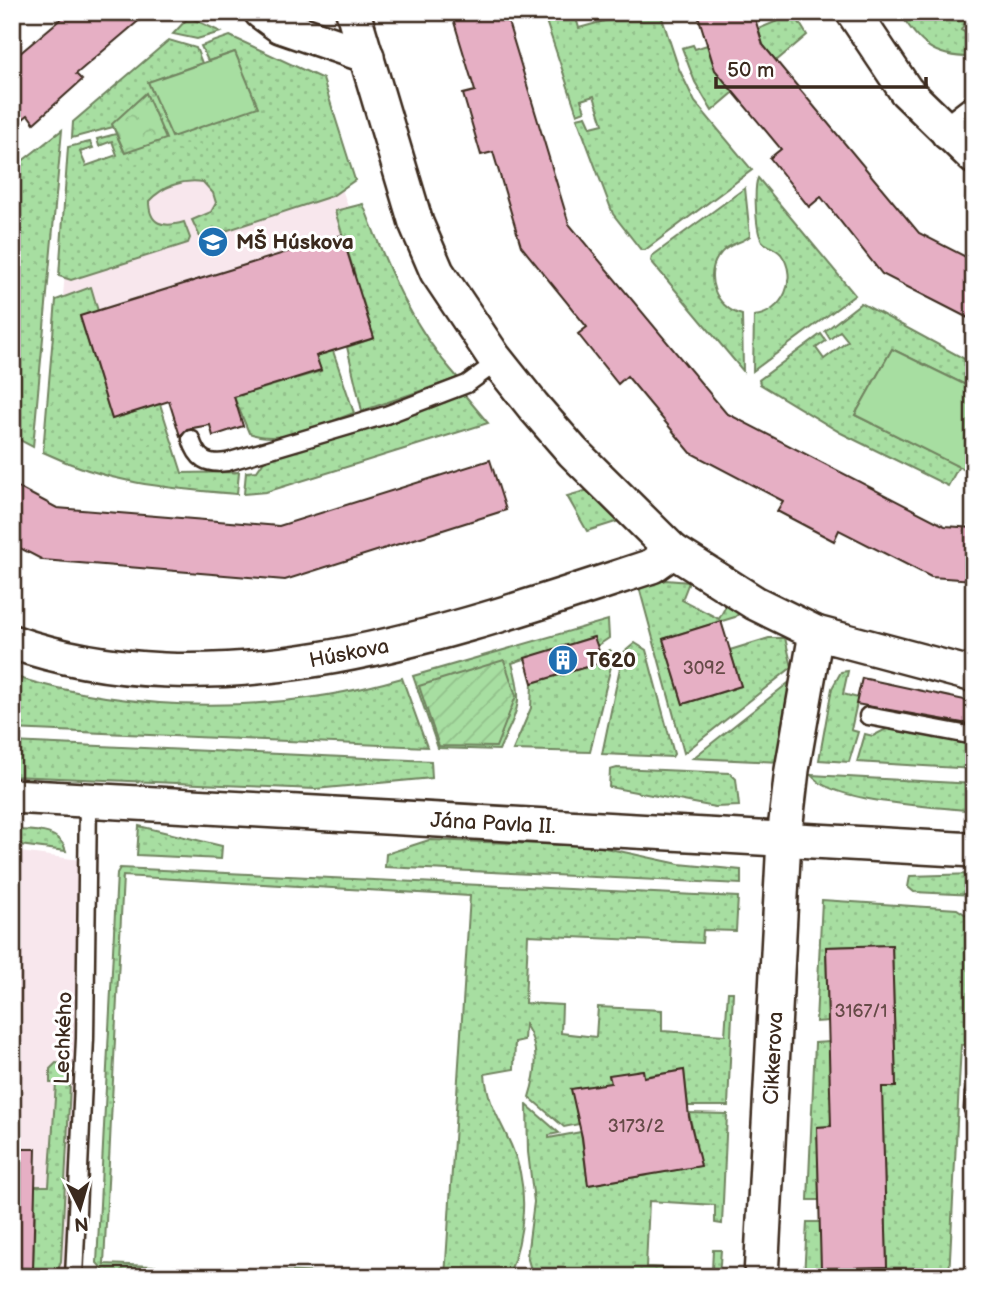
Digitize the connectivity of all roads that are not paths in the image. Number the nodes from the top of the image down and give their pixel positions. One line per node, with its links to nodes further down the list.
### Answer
1 (261, 12): 4 (street)
2 (353, 12): 4 (street)
3 (853, 12): 6 (street)
4 (367, 57): 8 (street)
5 (974, 113): 6 (street)
6 (948, 133): 7 (street)
7 (974, 157)
8 (497, 362): 9 (lane); 10 (street)
9 (191, 439)
10 (673, 551): 11 (street); 12 (street, Húskova)
11 (816, 633): 13 (street); 18 (street, Cikkerova)
12 (12, 642)
13 (974, 675)
14 (868, 716): 15 (lane)
15 (974, 736)
16 (12, 796): 17 (street, Jána Pavla II.)
17 (88, 800): 18 (street, Jána Pavla II.); 22 (lane, Lechkého)
18 (784, 839): 19 (street, Jána Pavla II.); 23 (street, Cikkerova)
19 (974, 850)
20 (974, 1093): 21 (lane)
21 (973, 1109)
22 (74, 1277)
23 (761, 1277)

